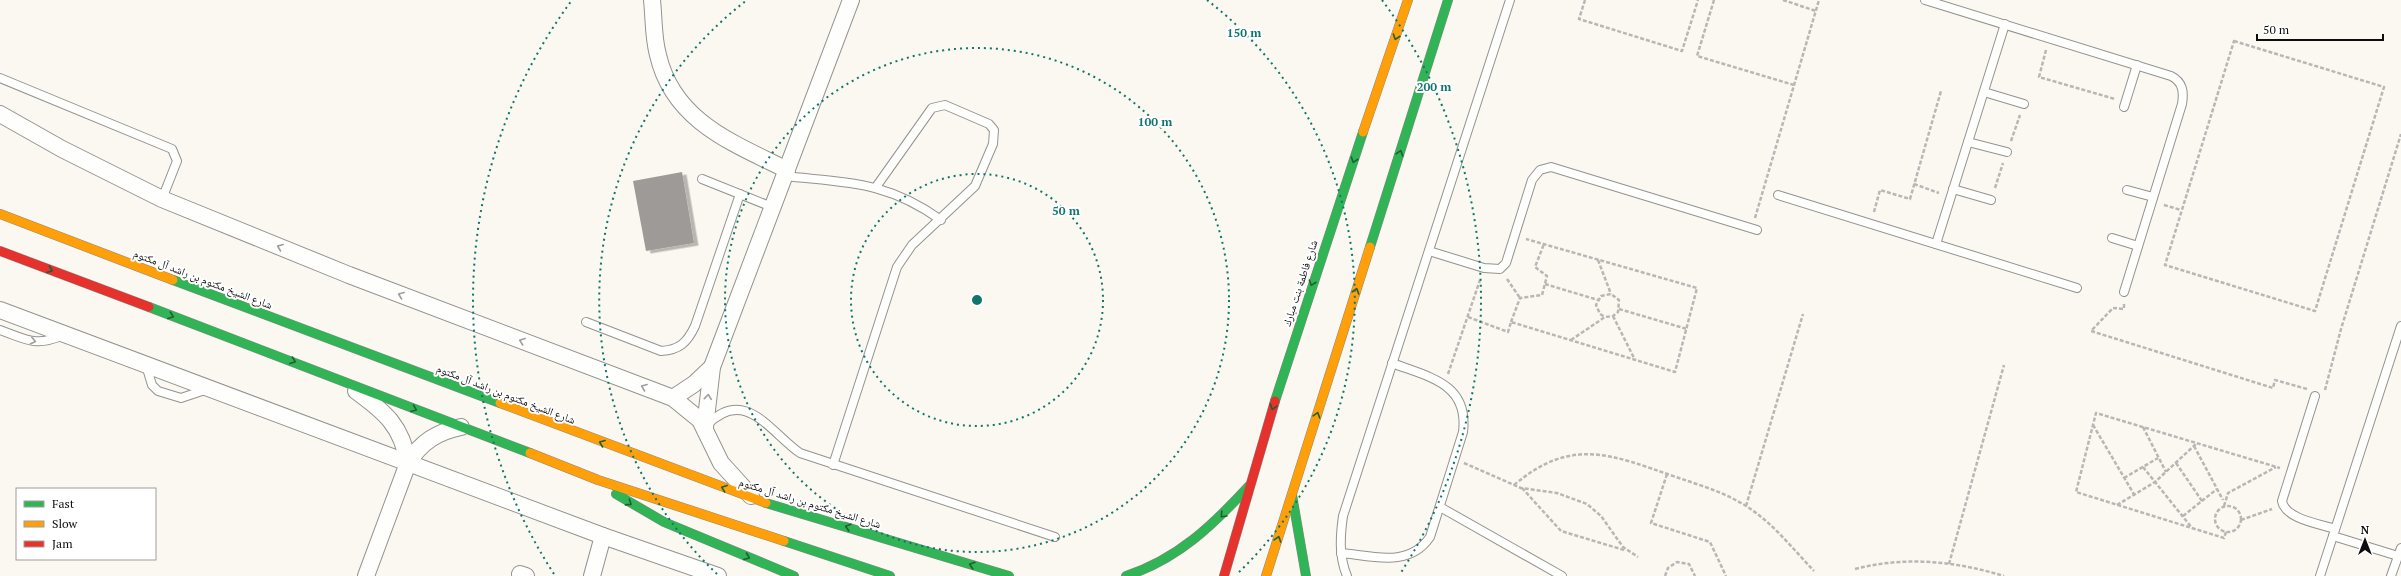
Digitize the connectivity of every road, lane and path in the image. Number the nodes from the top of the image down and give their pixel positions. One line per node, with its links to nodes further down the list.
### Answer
1 (652, 0): 26 (street)
2 (851, 0): 26 (street)
3 (1408, 0): 105 (main road, شارع فاطمة بنت مبارك, one-way to 105)
4 (1448, 0): 108 (main road, one-way to 4)
5 (1510, 0): 49 (lane)
6 (1585, 0): 7 (path)
7 (1698, 0)
8 (1714, 0): 17 (path)
9 (1783, 0): 12 (path)
10 (1819, 0): 12 (path)
11 (1925, 0): 13 (lane)
12 (1816, 11): 17 (path)
13 (2005, 24): 14 (lane); 19 (lane)
14 (2050, 38): 15 (lane); 21 (path)
15 (2137, 65): 21 (lane); 35 (lane)
16 (0, 78): 34 (lane)
17 (1794, 85): 42 (path)
18 (1941, 91): 28 (path)
19 (1984, 92): 20 (lane); 24 (lane)
20 (2024, 104)
21 (2125, 105)
22 (0, 114): 34 (street)
23 (2401, 134): 83 (path)
24 (1968, 142): 25 (lane); 31 (lane)
25 (2007, 152)
26 (786, 173): 29 (lane); 37 (street)
27 (702, 179): 32 (lane)
28 (1914, 184): 31 (path); 41 (path)
29 (876, 187): 40 (lane); 40 (lane)
30 (2128, 190): 35 (lane)
31 (1952, 193): 36 (lane); 46 (lane)
32 (740, 194): 37 (lane); 67 (lane)
33 (1778, 195): 41 (lane)
34 (162, 199): 84 (street, one-way to 34)
35 (2152, 199): 38 (path); 47 (lane)
36 (1991, 200)
37 (772, 207): 78 (street)
38 (2182, 210): 38 (path)
39 (0, 214): 110 (main road, شارع الشيخ مكتوم بن راشد آل مكتوم, one-way to 39)
40 (941, 220): 95 (lane)
41 (1871, 223): 46 (lane)
42 (1754, 229): 43 (lane)
43 (1514, 235): 45 (path); 54 (lane)
44 (2112, 238): 47 (lane)
45 (1544, 244): 50 (path); 55 (path)
46 (1936, 244): 56 (lane)
47 (2138, 246): 57 (lane)
48 (0, 251): 51 (main road)
49 (1429, 251): 53 (lane); 75 (lane)
50 (1598, 260): 58 (path); 70 (path)
51 (30, 263): 52 (main road); 79 (main road, one-way to 79)
52 (6, 264)
53 (1484, 268): 54 (lane); 65 (path)
54 (1500, 269): 59 (path)
55 (1545, 284): 59 (path); 60 (path)
56 (2077, 288)
57 (2124, 292): 82 (path)
58 (1611, 294): 60 (path); 61 (path)
59 (1520, 298): 68 (path)
60 (1598, 300): 66 (path)
61 (1619, 309): 64 (path); 70 (path)
62 (0, 310): 72 (street)
63 (1803, 314): 115 (path)
64 (1613, 316): 66 (path); 74 (path)
65 (1468, 317): 68 (path); 80 (path)
66 (1605, 317): 73 (path)
67 (586, 322)
68 (1511, 322): 73 (path)
69 (2401, 326): 122 (lane)
70 (1687, 329): 74 (path)
71 (0, 330): 72 (lane, one-way to 72)
72 (65, 334): 76 (street)
73 (1571, 340): 74 (path)
74 (1635, 360)
75 (1392, 363): 80 (lane); 127 (lane)
76 (146, 364): 81 (street); 81 (lane)
77 (2004, 365): 129 (path)
78 (712, 367): 84 (street); 87 (street, one-way to 78)
79 (338, 378): 86 (main road, one-way to 86); 93 (street)
80 (1445, 384): 92 (lane)
81 (211, 388): 93 (street)
82 (2312, 393): 98 (lane)
83 (2324, 395)
84 (673, 398): 87 (street)
85 (2093, 425): 88 (path); 101 (path); 113 (path)
86 (461, 427): 93 (street); 102 (main road)
87 (705, 427): 95 (lane); 110 (street)
88 (2143, 427): 89 (path); 91 (path)
89 (2197, 443): 90 (path); 96 (path)
90 (2194, 446): 94 (path); 107 (path)
91 (2158, 458): 97 (path); 99 (path)
92 (1455, 459): 104 (path); 117 (lane)
93 (408, 463): 123 (street); 132 (street)
94 (2176, 463): 99 (path); 111 (path)
95 (833, 465): 124 (lane)
96 (2276, 466): 98 (path); 112 (path)
97 (2143, 467): 101 (path); 103 (path)
98 (2291, 471): 114 (lane)
99 (2166, 472): 103 (path)
100 (1667, 474): 104 (path); 115 (path); 146 (path)
101 (2124, 478): 109 (path)
102 (598, 480): 135 (main road, one-way to 135); 136 (main road)
103 (2155, 482): 109 (path); 118 (path)
104 (1514, 485): 106 (path)
105 (1249, 486): 138 (main road, one-way to 138); 139 (main road, شارع فاطمة بنت مبارك)
106 (1521, 488): 125 (path); 125 (path)
107 (2217, 489): 111 (path); 112 (path)
108 (1292, 495): 140 (main road, one-way to 108); 141 (main road)
109 (2135, 496): 113 (path)
110 (756, 500): 137 (main road, شارع الشيخ مكتوم بن راشد آل مكتوم, one-way to 110)
111 (2202, 501): 118 (path)
112 (2224, 501): 116 (path)
113 (2117, 505): 120 (path)
114 (2283, 505): 119 (path); 122 (lane)
115 (1746, 506): 131 (path)
116 (2224, 506): 119 (path); 121 (path)
117 (1440, 507): 127 (lane); 143 (lane)
118 (2183, 516): 120 (path)
119 (2241, 520): 121 (path)
120 (2193, 528): 121 (path)
121 (2226, 532)
122 (2334, 532): 126 (lane); 148 (lane)
123 (603, 536): 133 (street); 134 (street)
124 (1055, 537)
125 (1626, 550): 128 (path)
126 (2400, 552): 149 (lane)
127 (1341, 553): 142 (lane)
128 (1638, 557)
129 (1949, 564): 130 (path); 147 (path)
130 (1855, 569)
131 (1814, 571)
132 (366, 576)
133 (592, 576)
134 (718, 576)
135 (794, 576)
136 (890, 576)
137 (1009, 576)
138 (1126, 576)
139 (1224, 576)
140 (1266, 576)
141 (1306, 576)
142 (1347, 576)
143 (1562, 576)
144 (1665, 576): 145 (path)
145 (1695, 576)
146 (1726, 576)
147 (2004, 576)
148 (2320, 576)
149 (2391, 576)

